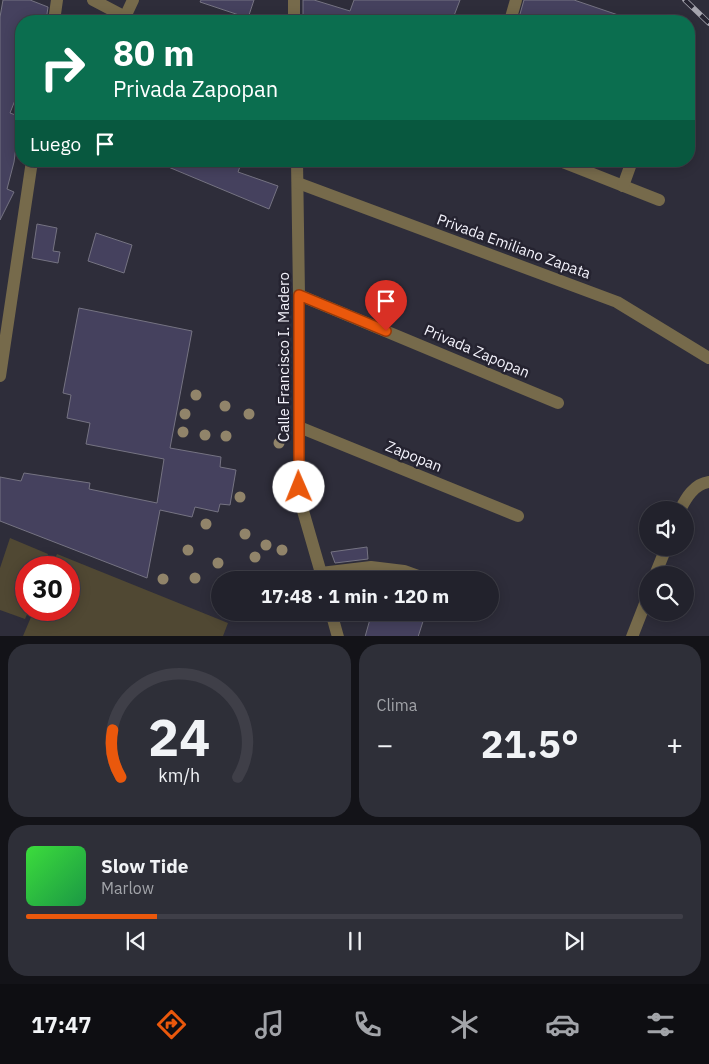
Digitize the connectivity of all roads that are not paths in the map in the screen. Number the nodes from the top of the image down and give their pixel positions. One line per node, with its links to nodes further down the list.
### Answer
1 (57, 0): 6 (street)
2 (94, 0): 7 (street)
3 (132, 0): 8 (street)
4 (294, 0): 9 (street)
5 (516, 0): 10 (street)
6 (55, 15)
7 (122, 15)
8 (130, 15)
9 (294, 15)
10 (512, 15)
11 (31, 167): 20 (street)
12 (297, 167): 15 (street, Calle Francisco I. Madero)
13 (581, 167): 16 (street)
14 (630, 167): 16 (street)
15 (298, 183): 18 (street, Calle Francisco I. Madero); 19 (street, Privada Emiliano Zapata)
16 (623, 186): 17 (street)
17 (659, 200)
18 (299, 295): 21 (street, Privada Zapopan); 22 (street, Calle Francisco I. Madero)
19 (709, 358)
20 (0, 376)
21 (558, 403)
22 (299, 427): 25 (street, Zapopan); 26 (street, Calle Francisco I. Madero)
23 (709, 482): 24 (street)
24 (684, 501)
25 (518, 516)
26 (321, 571)
27 (349, 571): 28 (street)
28 (404, 571)
29 (639, 618): 32 (street)
30 (334, 621): 31 (street)
31 (338, 636)
32 (632, 636)

